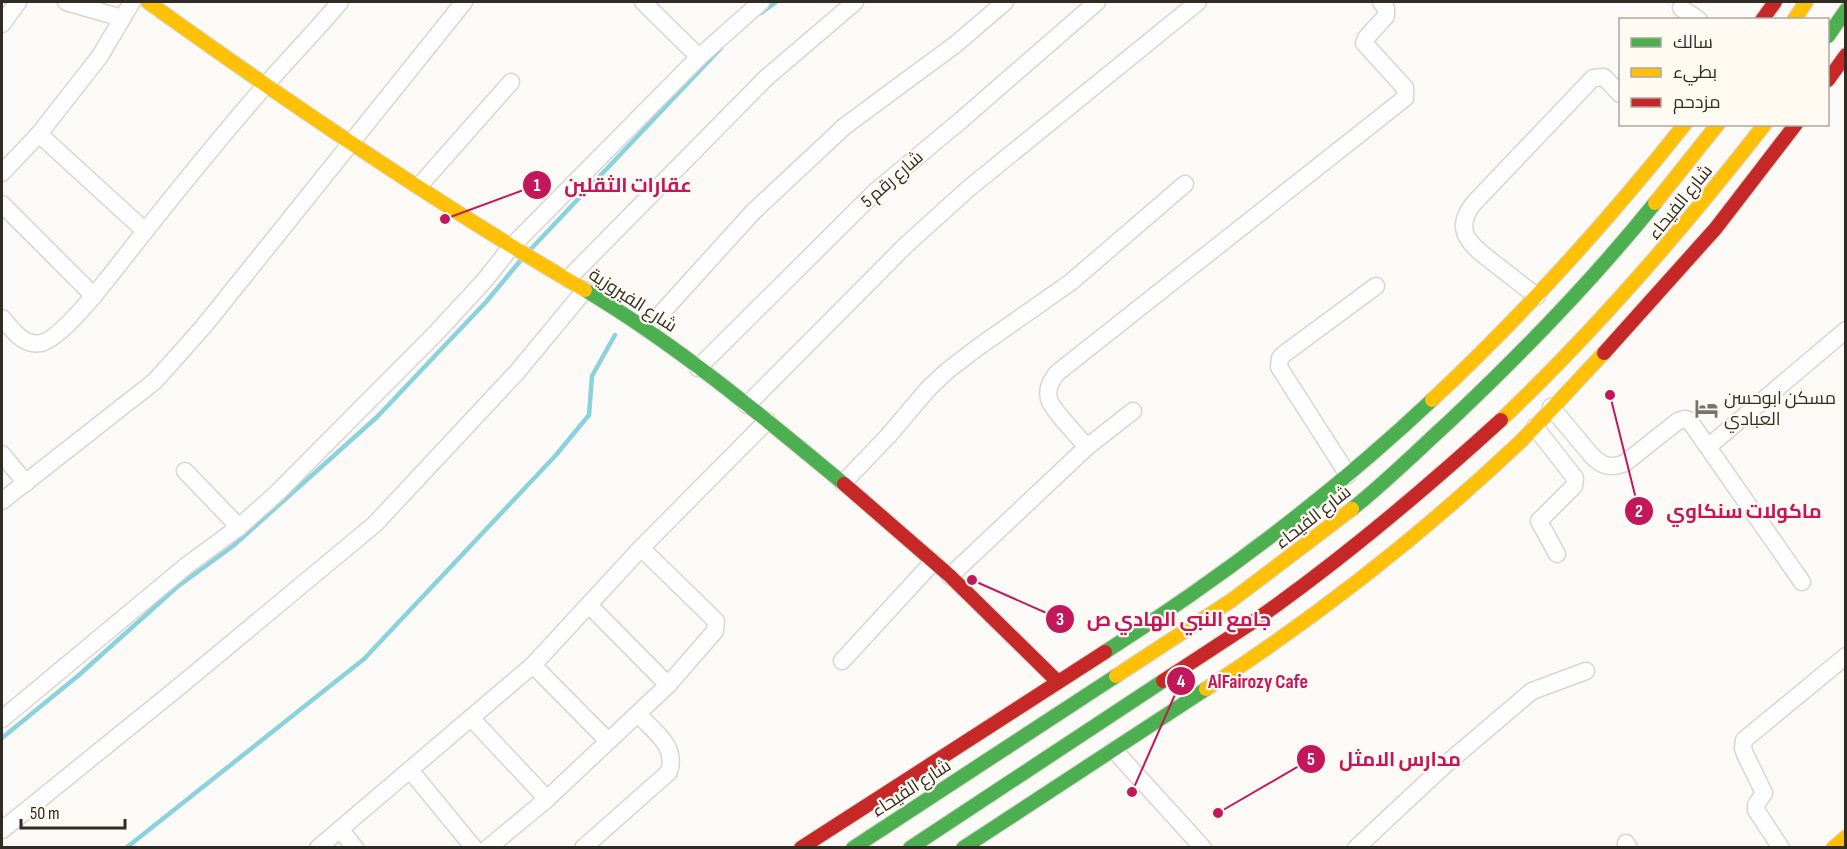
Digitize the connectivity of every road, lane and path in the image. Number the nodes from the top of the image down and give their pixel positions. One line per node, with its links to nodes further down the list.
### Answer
1 (18, 2): 22 (street)
2 (66, 2): 18 (street)
3 (132, 2): 18 (street)
4 (148, 2): 28 (main road, شارع الفيروزية)
5 (340, 2): 28 (street)
6 (464, 2): 35 (street)
7 (643, 2): 25 (street)
8 (761, 2): 25 (street)
9 (855, 2): 44 (street)
10 (1005, 2): 50 (street)
11 (1097, 2): 52 (street, شارع رقم 5)
12 (1198, 2): 53 (street)
13 (1381, 2): 59 (street)
14 (1774, 2): 20 (main road)
15 (1806, 2): 21 (main road)
16 (1681, 8): 19 (street)
17 (1845, 10): 23 (main road)
18 (122, 18): 34 (street)
19 (1696, 18)
20 (1763, 18)
21 (1795, 18)
22 (2, 24)
23 (1829, 33)
24 (1845, 55): 26 (main road)
25 (699, 57): 43 (street)
26 (1829, 77)
27 (511, 82): 40 (street)
28 (265, 86): 35 (main road, شارع الفيروزية); 42 (street)
29 (1619, 93): 48 (street)
30 (1683, 126): 48 (main road)
31 (1763, 126): 36 (main road, شارع الفيحاء)
32 (1795, 126): 38 (main road)
33 (1711, 127): 72 (main road, شارع الفيحاء)
34 (39, 134): 37 (street); 42 (street)
35 (351, 142): 40 (main road, شارع الفيروزية); 63 (street)
36 (1741, 155): 38 (main road); 74 (main road, شارع الفيحاء)
37 (2, 173)
38 (1762, 173): 54 (main road)
39 (1185, 184): 64 (street)
40 (420, 185): 43 (main road, شارع الفيروزية)
41 (2, 204): 47 (street)
42 (145, 231): 47 (street)
43 (521, 252): 44 (main road, شارع الفيروزية); 66 (street)
44 (568, 279): 46 (main road, شارع الفيروزية)
45 (1376, 286): 62 (street)
46 (585, 290): 50 (main road, شارع الفيروزية); 91 (street)
47 (94, 296): 49 (street)
48 (1537, 296): 62 (main road)
49 (2, 318)
50 (647, 329): 52 (main road, شارع الفيروزية)
51 (1845, 330): 58 (street)
52 (698, 368): 53 (main road, شارع الفيروزية)
53 (747, 405): 56 (main road, شارع الفيروزية)
54 (1551, 407): 57 (main road); 58 (street)
55 (1133, 411): 59 (street)
56 (767, 421): 64 (main road, شارع الفيروزية); 67 (street)
57 (1535, 427): 68 (street); 74 (main road)
58 (1708, 446): 71 (street)
59 (1087, 447): 70 (street)
60 (2, 454): 63 (street)
61 (185, 471): 66 (street)
62 (1348, 474): 72 (main road)
63 (26, 483): 65 (street)
64 (843, 483): 69 (main road, شارع الفيروزية)
65 (2, 501)
66 (239, 527): 82 (street)
67 (642, 548): 73 (street); 80 (street)
68 (1557, 554)
69 (933, 562): 70 (main road, شارع الفيروزية); 76 (street)
70 (950, 576): 79 (main road, شارع الفيروزية)
71 (1803, 582)
72 (1224, 588): 79 (main road); 84 (main road, شارع الفيحاء)
73 (589, 604): 77 (street); 80 (street)
74 (1260, 636): 84 (main road, شارع الفيحاء); 86 (main road)
75 (1845, 656): 104 (street)
76 (842, 661)
77 (533, 665): 83 (street); 85 (street)
78 (1586, 671): 103 (street)
79 (1058, 682): 89 (main road)
80 (668, 685): 81 (street)
81 (638, 714): 85 (street); 97 (street)
82 (2, 719)
83 (471, 719): 87 (street); 88 (street)
84 (1066, 727): 99 (main road, شارع الفيحاء); 100 (main road, شارع الفيحاء)
85 (608, 741): 88 (street)
86 (1114, 750): 101 (main road); 102 (street)
87 (410, 770): 90 (street); 95 (street)
88 (547, 799): 96 (street)
89 (836, 824): 98 (main road); 99 (main road)
90 (340, 829): 93 (street); 94 (street)
91 (2, 830)
92 (1845, 837): 105 (main road)
93 (318, 848)
94 (355, 848)
95 (474, 848)
96 (488, 848)
97 (583, 848)
98 (801, 848)
99 (852, 848)
100 (910, 848)
101 (963, 848)
102 (1203, 848)
103 (1356, 848)
104 (1781, 848)
105 (1833, 848)

